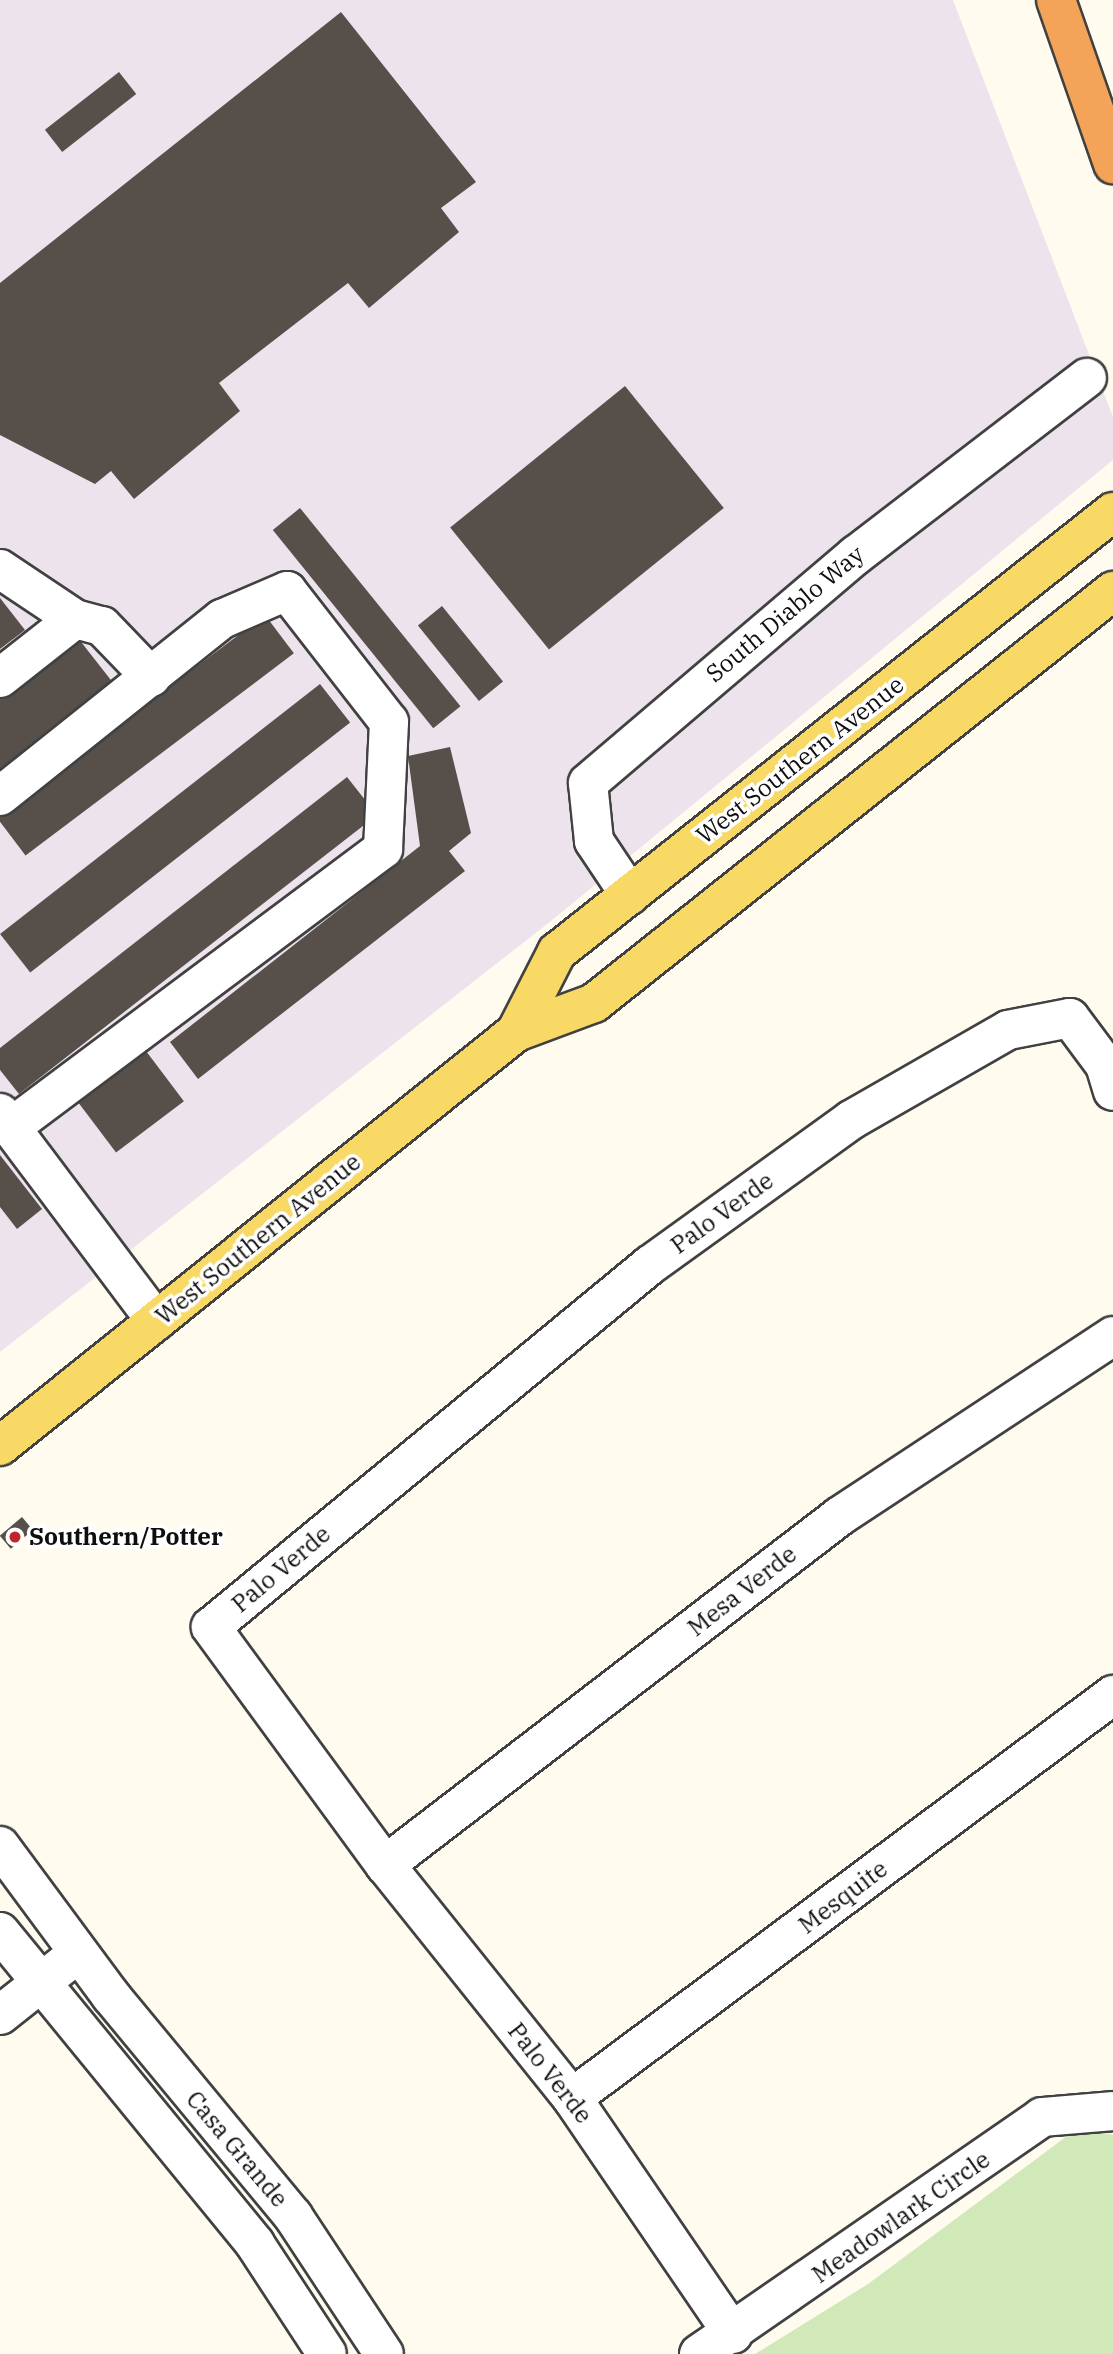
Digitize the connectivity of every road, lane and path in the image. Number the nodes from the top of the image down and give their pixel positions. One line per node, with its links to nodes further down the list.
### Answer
1 (1056, 0): 2 (highway)
2 (1113, 164)
3 (1087, 378): 11 (street, South Diablo Way)
4 (1113, 512): 11 (main road, West Southern Avenue)
5 (0, 569): 7 (street)
6 (1113, 592): 12 (main road, West Southern Avenue)
7 (75, 619): 8 (street); 9 (street)
8 (151, 677): 10 (street); 14 (street)
9 (0, 678)
10 (0, 796)
11 (630, 895): 12 (main road, West Southern Avenue)
12 (516, 1032): 15 (main road, West Southern Avenue)
13 (1113, 1091): 20 (street, Palo Verde)
14 (6, 1120): 15 (street)
15 (156, 1321): 17 (main road, West Southern Avenue)
16 (1113, 1336): 20 (street, Mesa Verde)
17 (0, 1446)
18 (1113, 1695): 25 (street, Mesquite)
19 (0, 1846): 22 (street, Casa Grande)
20 (385, 1865): 25 (street, Palo Verde)
21 (0, 1932): 23 (street, Casa Grande)
22 (79, 1953): 23 (street); 29 (street, Casa Grande)
23 (42, 1981): 24 (street); 28 (street, Casa Grande)
24 (0, 2015)
25 (572, 2098): 27 (street, Palo Verde)
26 (1113, 2111): 27 (street, Meadowlark Circle)
27 (733, 2334): 30 (street, Meadowlark Circle)
28 (327, 2354)
29 (384, 2354)
30 (699, 2354)

